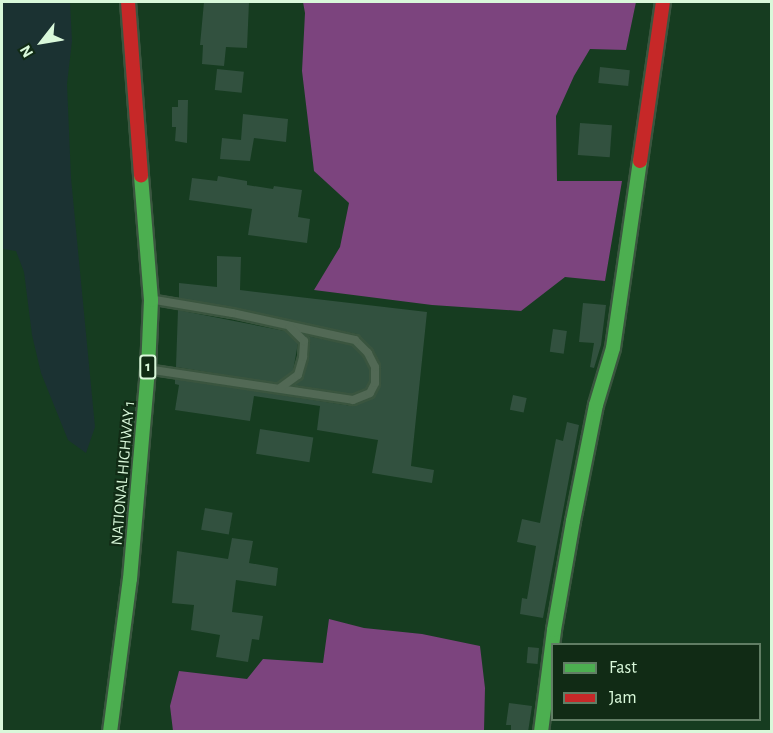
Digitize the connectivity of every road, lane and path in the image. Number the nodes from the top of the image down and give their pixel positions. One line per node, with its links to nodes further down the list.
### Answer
1 (128, 2): 3 (main road, NATIONAL HIGHWAY 1 / 1)
2 (663, 2): 7 (main road)
3 (151, 300): 4 (lane); 5 (main road, NATIONAL HIGHWAY 1 / 1)
4 (288, 325): 6 (lane); 6 (lane)
5 (148, 369): 6 (lane); 9 (main road, NATIONAL HIGHWAY 1 / 1)
6 (280, 388)
7 (552, 643)
8 (551, 656): 10 (main road)
9 (110, 732)
10 (542, 732)

